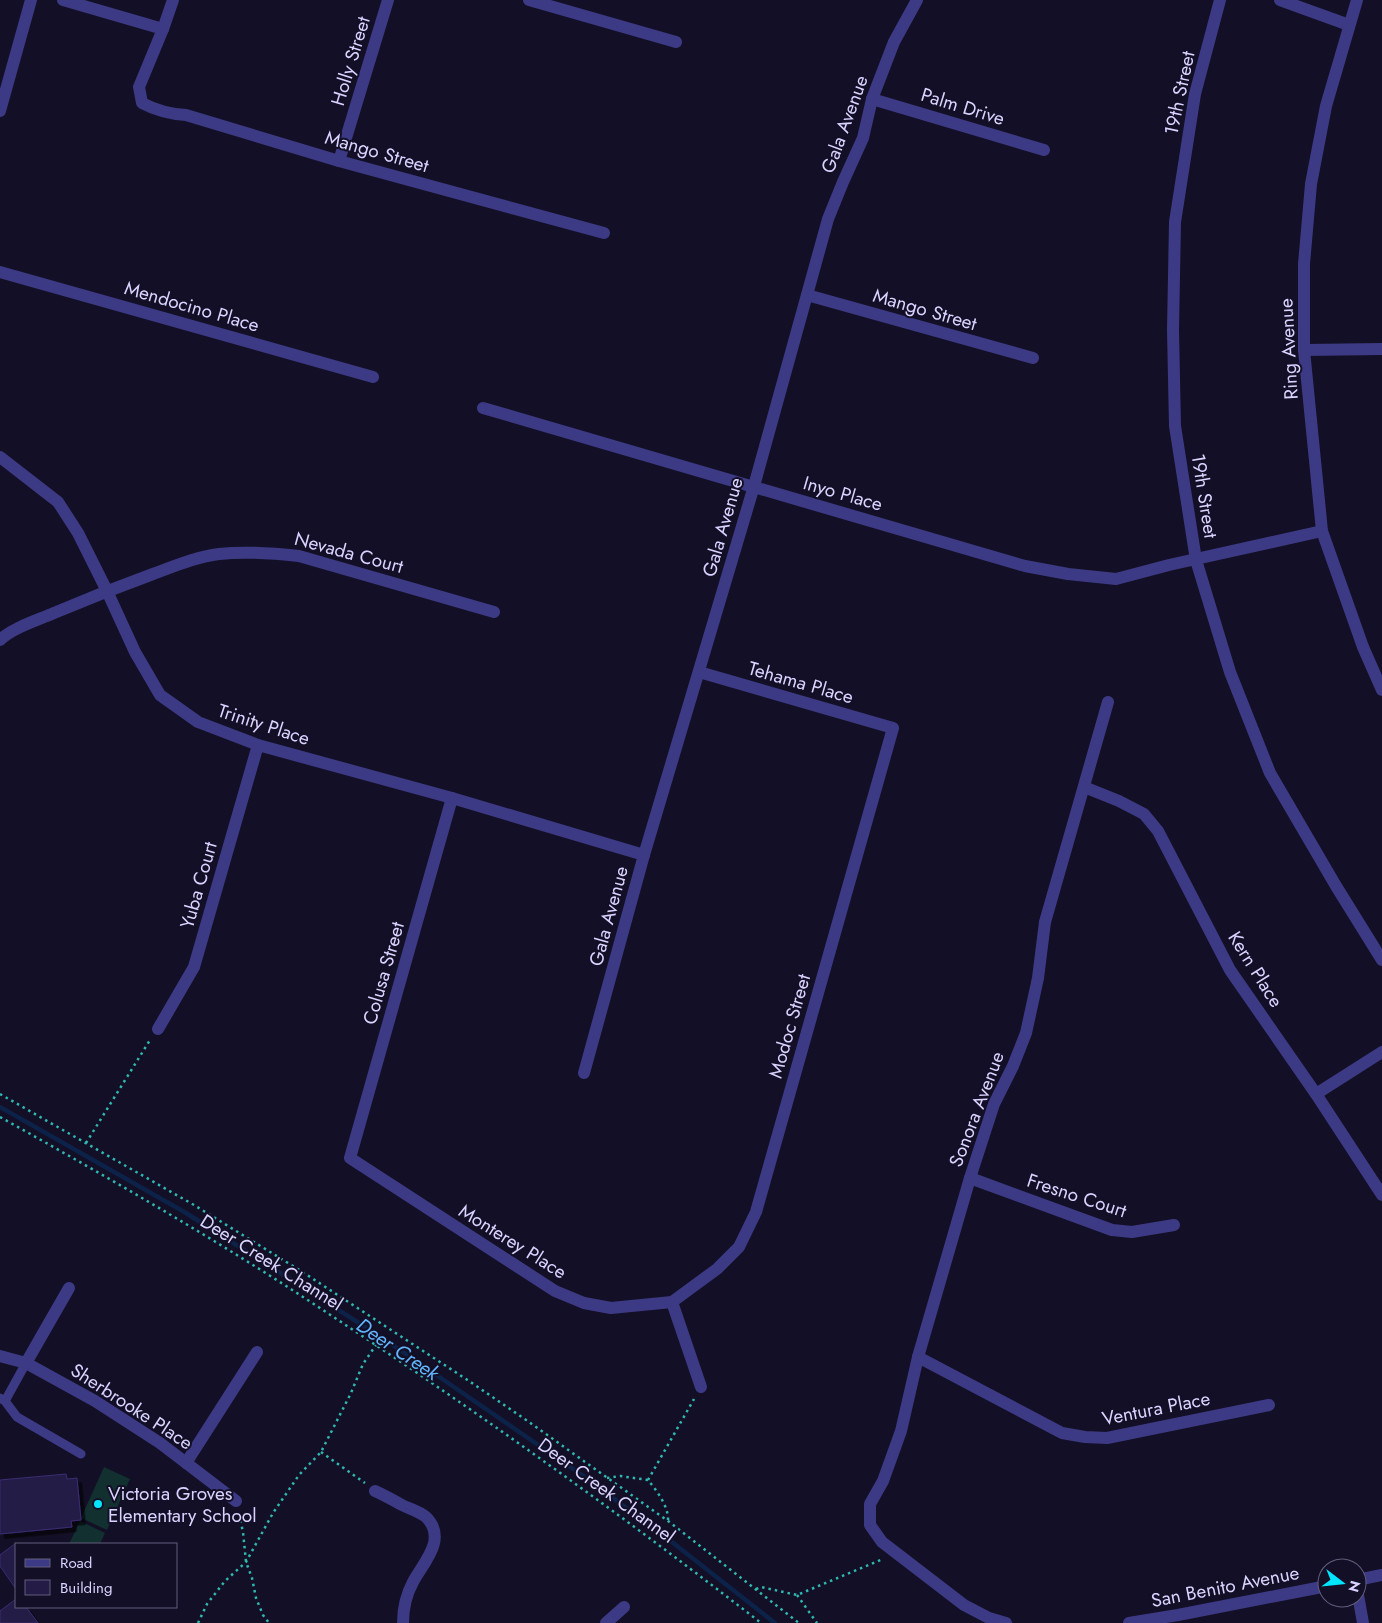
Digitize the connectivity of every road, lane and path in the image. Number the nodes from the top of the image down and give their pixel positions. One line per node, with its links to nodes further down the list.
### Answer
1 (31, 0): 14 (street)
2 (63, 0): 11 (street)
3 (173, 0): 11 (street)
4 (388, 0): 16 (street, Holly Street)
5 (529, 0): 12 (street)
6 (917, 0): 13 (street, Gala Avenue)
7 (1220, 0): 28 (street, 19th Street)
8 (1280, 0): 10 (street)
9 (1356, 0): 10 (street, Ring Avenue)
10 (1349, 25): 21 (street, Ring Avenue)
11 (163, 29): 16 (street, Mango Street)
12 (676, 42)
13 (872, 98): 15 (street, Palm Drive); 19 (street, Gala Avenue)
14 (0, 111)
15 (1044, 150)
16 (339, 161): 17 (street, Mango Street)
17 (604, 233)
18 (0, 272): 23 (street, Mendocino Place)
19 (807, 295): 22 (street, Mango Street); 26 (street, Gala Avenue)
20 (1382, 349): 21 (street)
21 (1304, 350): 27 (street, Ring Avenue)
22 (1033, 358)
23 (373, 377)
24 (483, 408): 26 (street, Inyo Place)
25 (0, 457): 29 (street, Trinity Place)
26 (754, 486): 28 (street, Inyo Place); 32 (street, Gala Avenue)
27 (1322, 531): 28 (street); 33 (street, Ring Avenue)
28 (1196, 560): 40 (street, 19th Street)
29 (107, 591): 30 (street, Nevada Court); 31 (street, Nevada Court); 36 (street, Trinity Place)
30 (494, 612)
31 (0, 640)
32 (698, 672): 35 (street, Tehama Place); 39 (street, Gala Avenue)
33 (1382, 690)
34 (1108, 702): 37 (street, Sonora Avenue)
35 (893, 728): 53 (street, Modoc Street)
36 (258, 745): 38 (street, Trinity Place); 41 (street, Yuba Court)
37 (1084, 787): 45 (street, Kern Place); 49 (street, Sonora Avenue)
38 (452, 798): 39 (street, Trinity Place); 48 (street, Colusa Street)
39 (644, 855): 43 (street, Gala Avenue)
40 (1382, 960)
41 (158, 1028): 47 (path)
42 (1382, 1052): 45 (street)
43 (584, 1073)
44 (0, 1094): 47 (path)
45 (1316, 1094): 50 (street, Kern Place)
46 (0, 1117): 54 (path, Deer Creek Channel)
47 (86, 1143): 65 (path)
48 (350, 1158): 53 (street, Monterey Place)
49 (970, 1178): 51 (street, Fresno Court); 57 (street, Sonora Avenue)
50 (1382, 1195)
51 (1174, 1225)
52 (69, 1288): 58 (street)
53 (672, 1302): 59 (street)
54 (376, 1345): 62 (path); 84 (path, Deer Creek Channel)
55 (257, 1352): 64 (street)
56 (0, 1356): 58 (street, Sherbrooke Place)
57 (918, 1357): 61 (street, Ventura Place); 70 (street, Sonora Avenue)
58 (26, 1363): 60 (lane); 64 (street, Sherbrooke Place)
59 (701, 1388): 66 (path)
60 (2, 1400): 63 (lane)
61 (1269, 1404)
62 (321, 1452): 67 (path); 71 (path)
63 (81, 1454)
64 (186, 1463): 68 (street, Sherbrooke Place)
65 (606, 1478): 66 (path); 69 (path)
66 (648, 1480): 69 (path)
67 (375, 1491): 82 (street)
68 (236, 1501): 71 (path)
69 (668, 1522): 75 (path)
70 (897, 1553): 76 (path); 87 (street)
71 (246, 1562): 80 (path); 81 (path)
72 (1382, 1575): 73 (street)
73 (1367, 1578)
74 (1317, 1588): 79 (street, San Benito Avenue)
75 (756, 1589): 76 (path); 85 (path)
76 (797, 1595): 86 (path)
77 (624, 1607): 83 (street)
78 (1360, 1608): 89 (street)
79 (1178, 1619): 88 (street, San Benito Avenue)
80 (198, 1623)
81 (269, 1623)
82 (403, 1623)
83 (606, 1623)
84 (760, 1623)
85 (799, 1623)
86 (816, 1623)
87 (1006, 1623)
88 (1129, 1623)
89 (1363, 1623)

